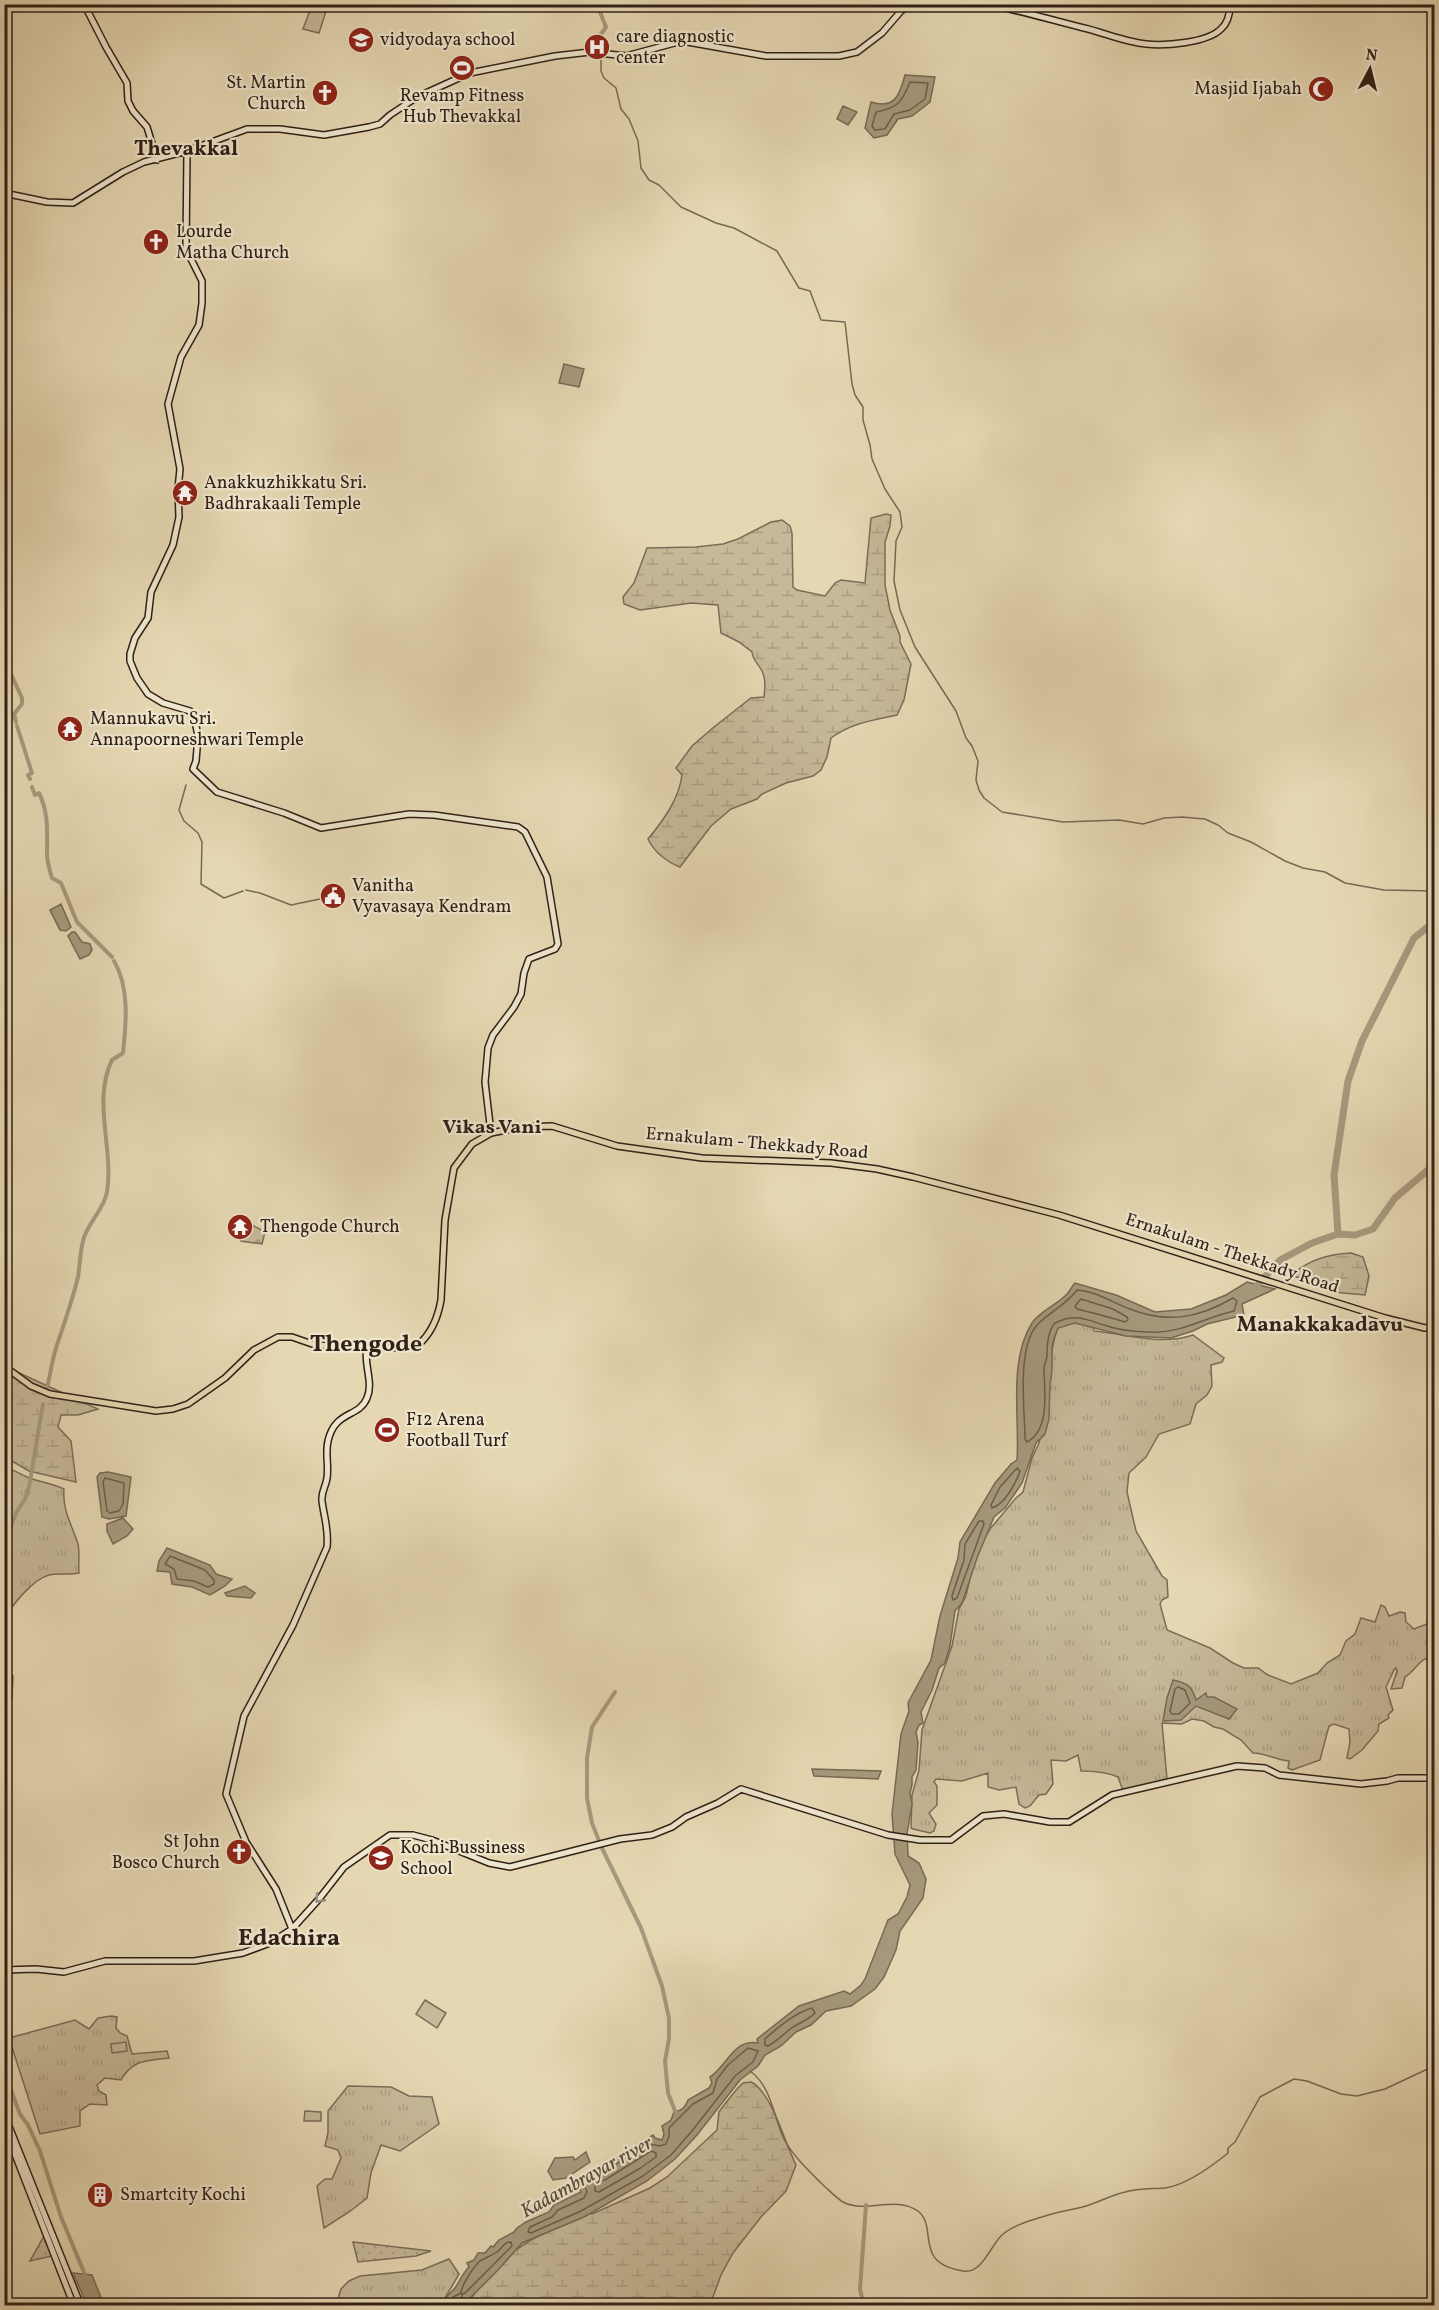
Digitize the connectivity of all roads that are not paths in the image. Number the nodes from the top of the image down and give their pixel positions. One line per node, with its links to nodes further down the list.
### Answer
1 (84, 4): 6 (main road)
2 (911, 4): 5 (main road)
3 (986, 4): 4 (main road)
4 (1230, 4)
5 (186, 151): 6 (main road); 8 (main road)
6 (157, 160): 7 (main road)
7 (4, 193)
8 (491, 1132): 9 (main road, Ernakulam - Thekkady Road); 10 (main road, Ernakulam - Thekkady Road)
9 (1434, 1325)
10 (367, 1347): 11 (main road, Ernakulam - Thekkady Road); 13 (main road)
11 (4, 1366)
12 (1434, 1779): 13 (main road, one-way to 13)
13 (292, 1929): 14 (main road)
14 (4, 1970)
15 (4, 2114): 18 (main road)
16 (4, 2126): 17 (main road)
17 (74, 2306)
18 (81, 2306)

